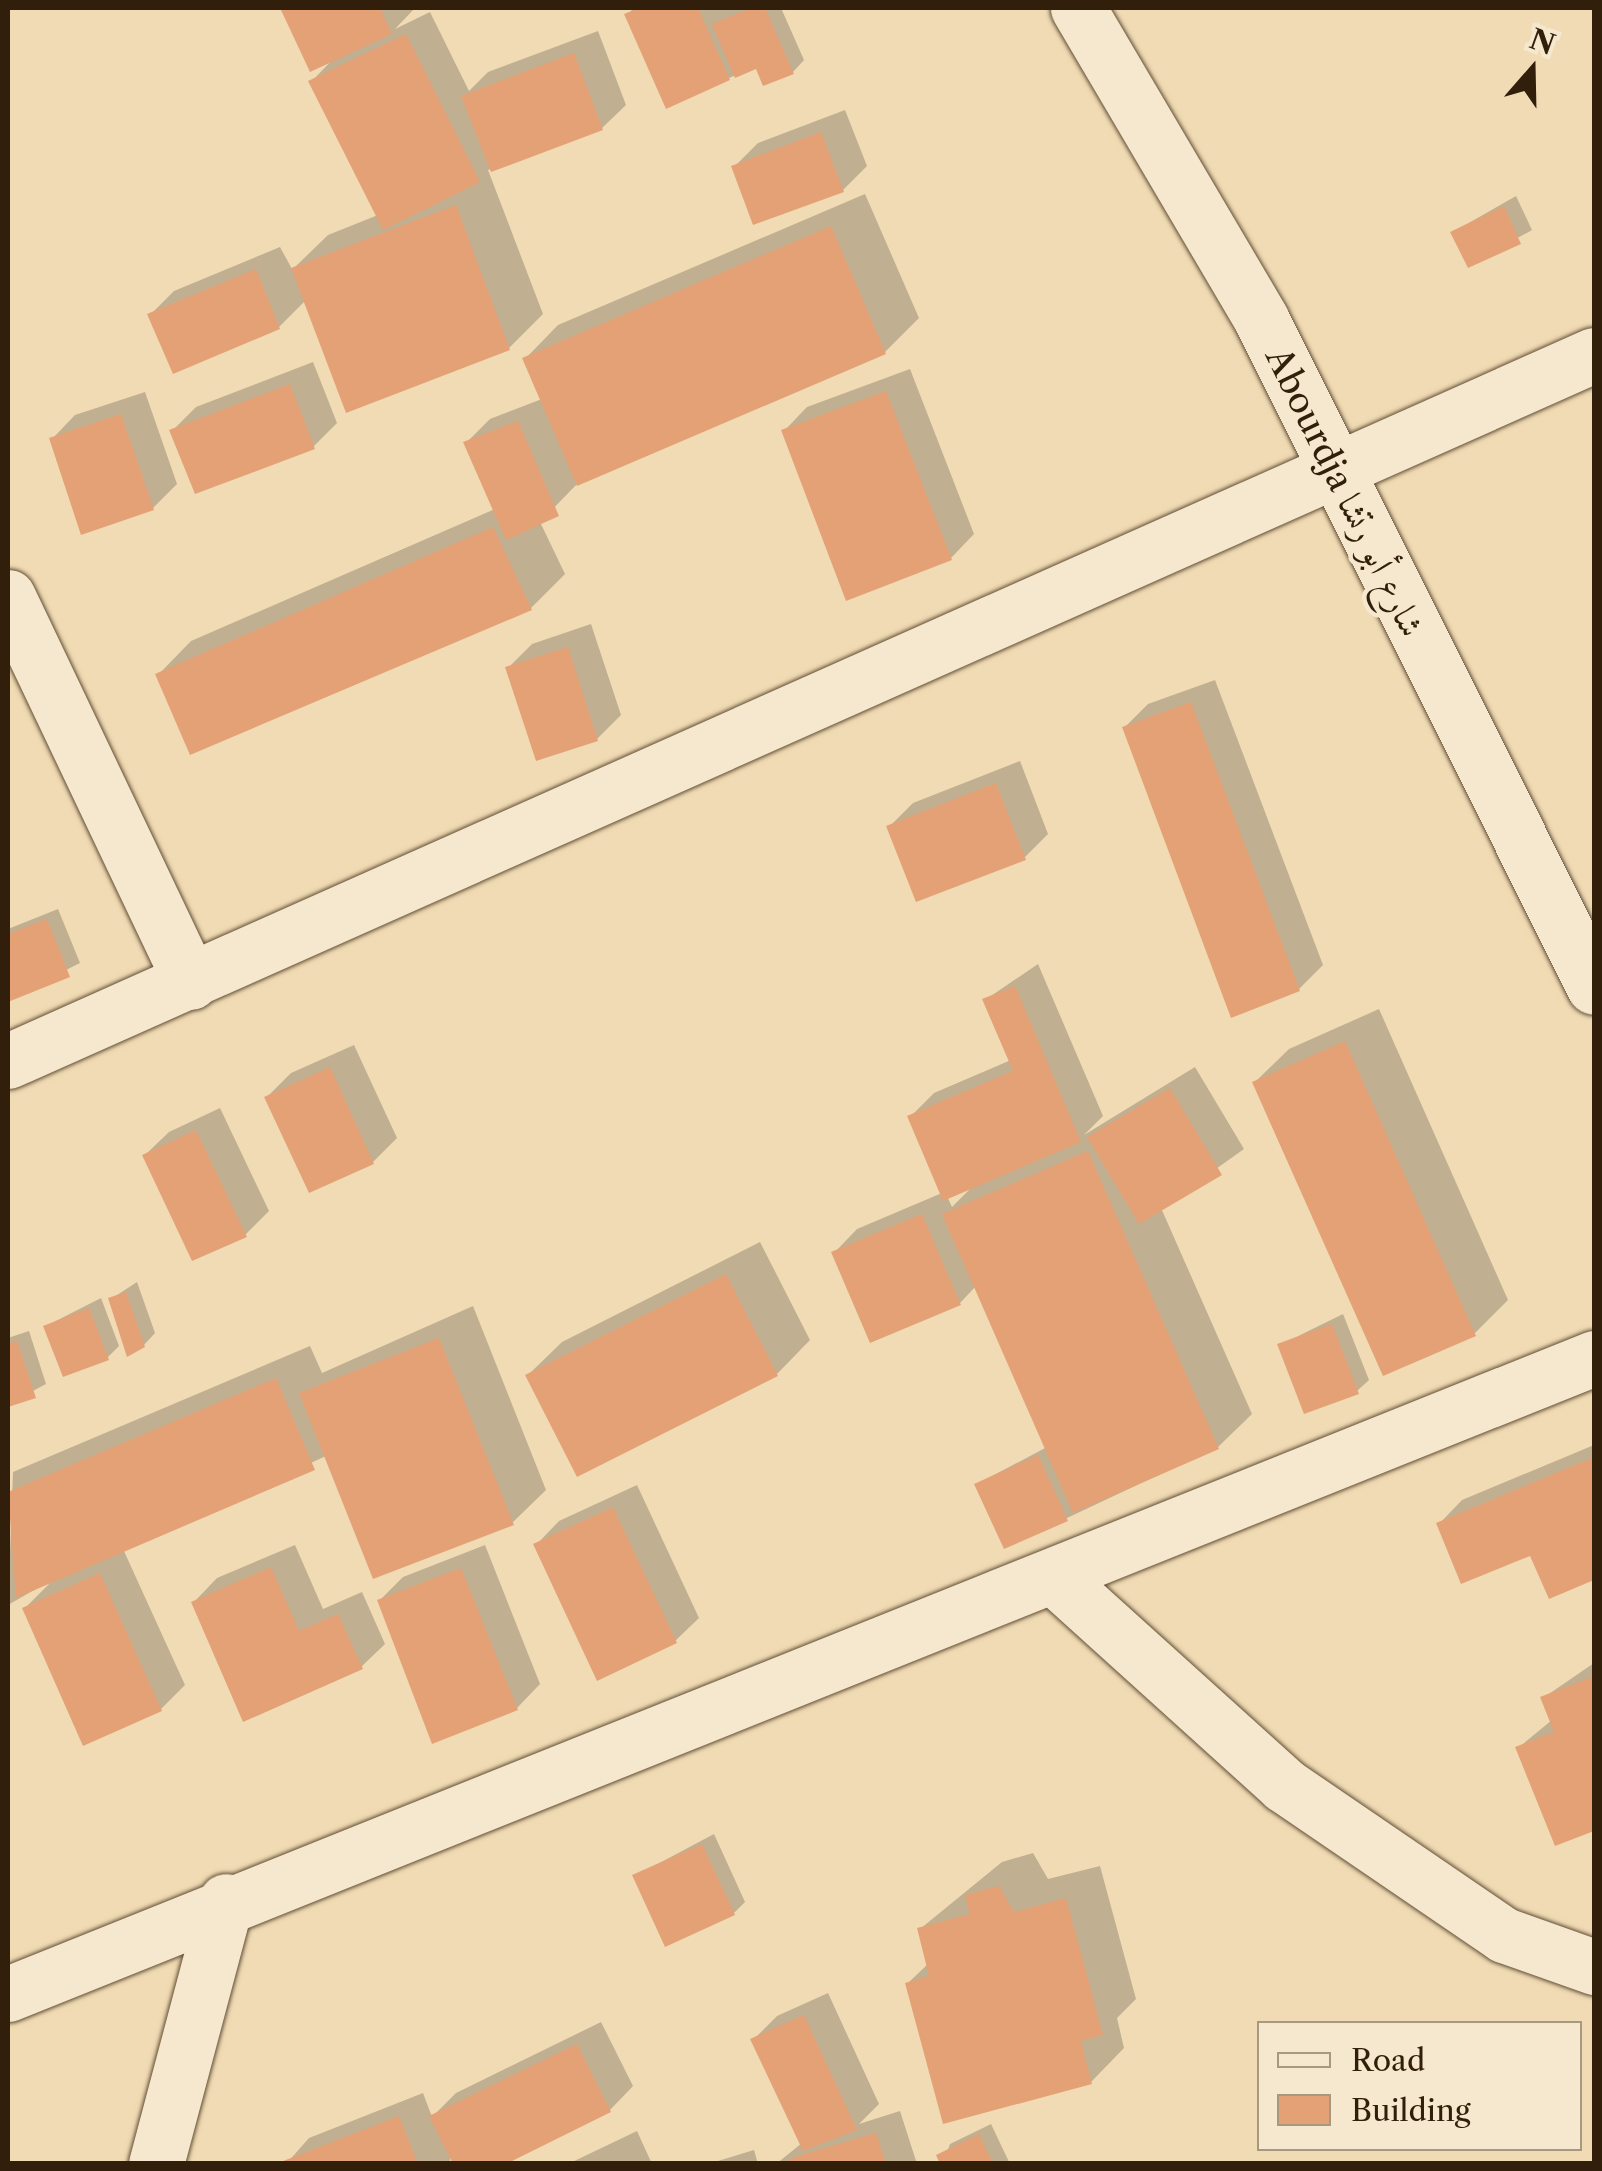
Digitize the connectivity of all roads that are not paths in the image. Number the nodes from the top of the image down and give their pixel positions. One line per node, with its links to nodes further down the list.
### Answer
1 (1078, 8): 3 (street, Abourdja شارع أبو رتشا)
2 (1594, 355): 3 (street)
3 (1333, 477): 5 (street); 6 (street, Abourdja شارع أبو رتشا)
4 (8, 597): 5 (street)
5 (191, 982): 7 (street)
6 (1594, 987)
7 (8, 1061)
8 (1594, 1358): 9 (street)
9 (1054, 1576): 10 (street); 11 (street)
10 (226, 1901): 12 (street); 13 (street)
11 (1594, 1967)
12 (8, 1994)
13 (156, 2164)

